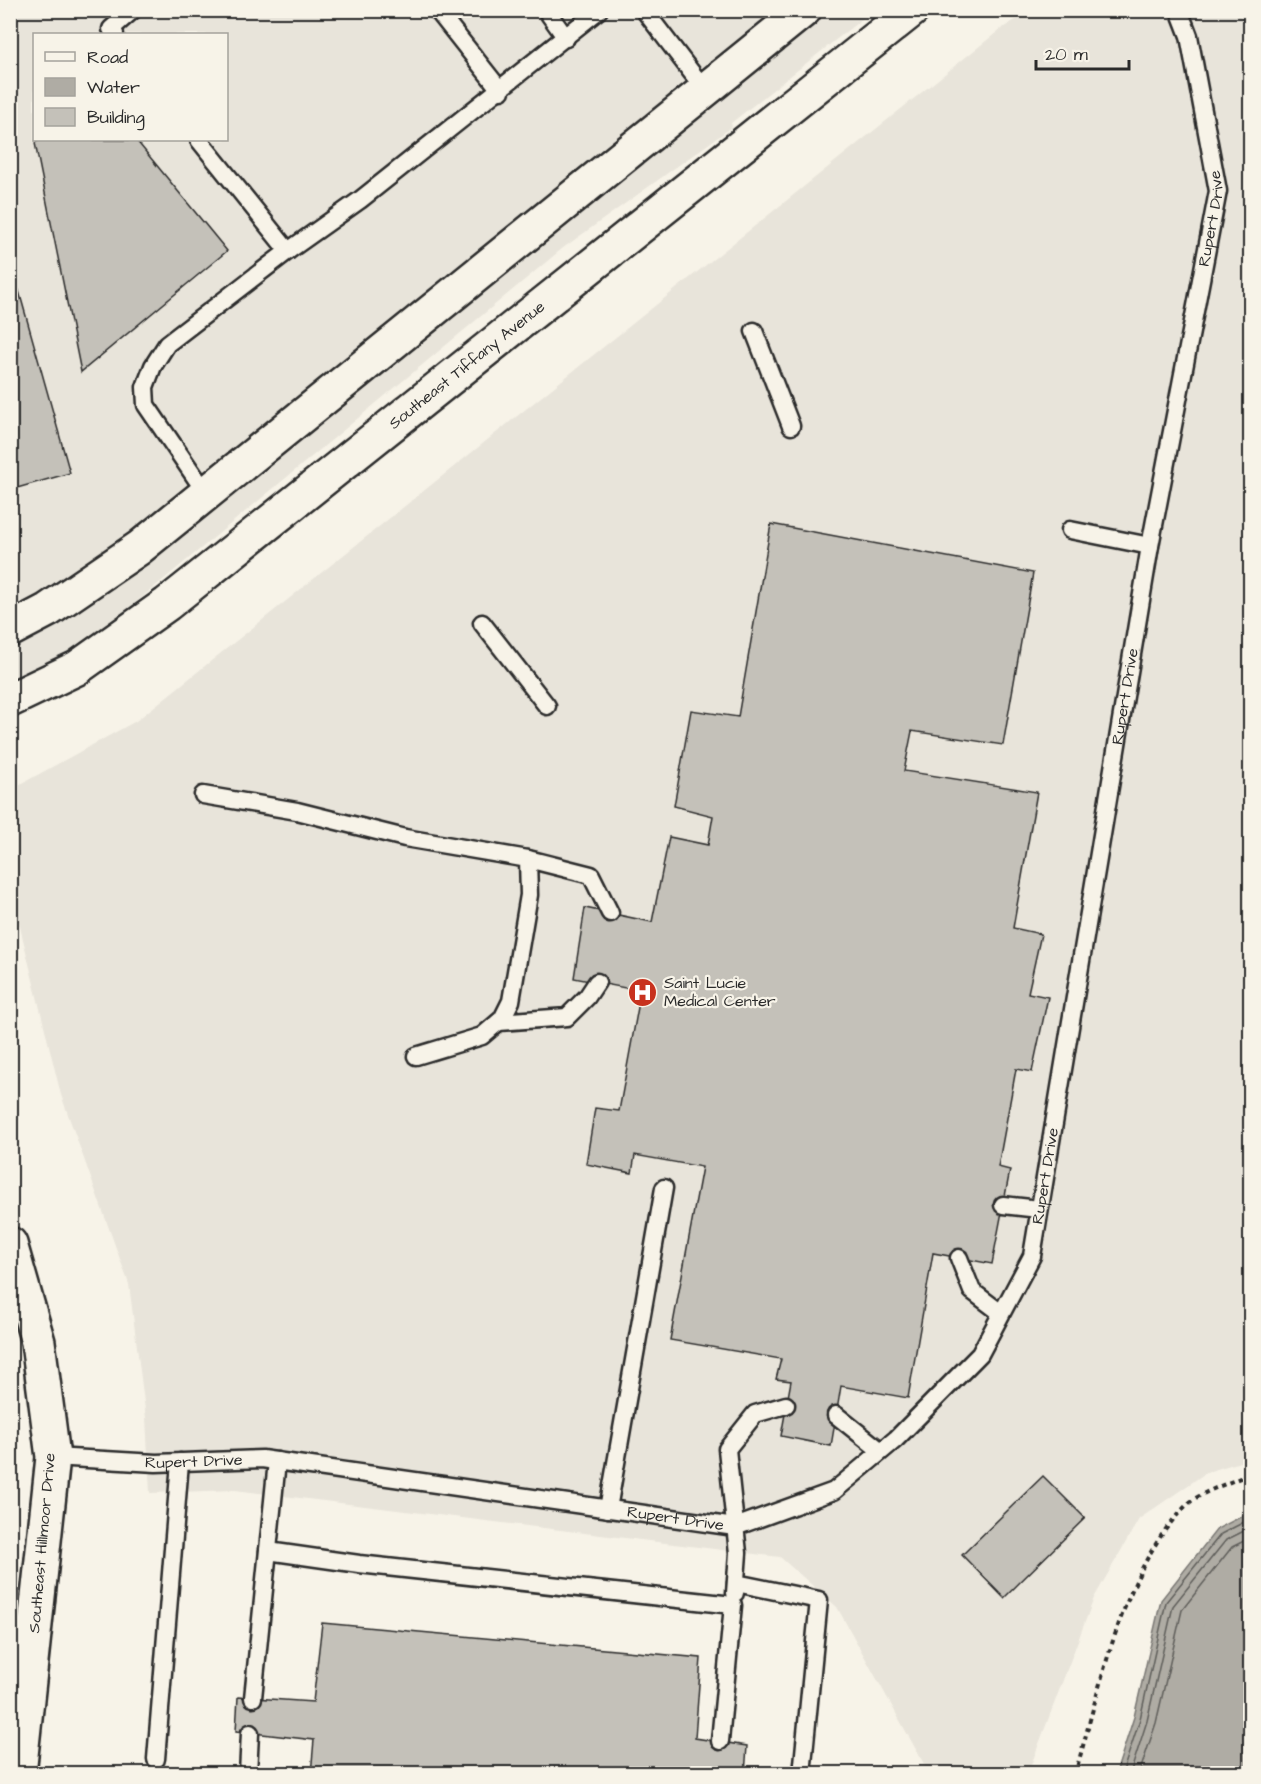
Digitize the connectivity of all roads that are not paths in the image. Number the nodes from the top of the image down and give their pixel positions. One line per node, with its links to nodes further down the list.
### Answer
1 (133, 10): 9 (lane)
2 (437, 10): 12 (lane)
3 (546, 10): 10 (lane)
4 (600, 10): 10 (lane)
5 (644, 10): 11 (lane)
6 (804, 10): 11 (street)
7 (912, 10): 22 (street, Southeast Tiffany Avenue)
8 (1179, 10): 19 (lane, Rupert Drive)
9 (114, 33)
10 (566, 38): 12 (lane)
11 (705, 90): 17 (street)
12 (501, 91): 14 (lane)
13 (200, 141): 14 (lane)
14 (288, 251): 17 (lane)
15 (754, 331): 16 (lane)
16 (791, 426)
17 (206, 493): 21 (street)
18 (1071, 530): 19 (lane)
19 (1150, 546): 32 (lane, Rupert Drive)
20 (482, 623): 23 (lane)
21 (10, 630)
22 (10, 700)
23 (547, 706)
24 (203, 795): 25 (lane)
25 (528, 859): 26 (lane); 28 (lane)
26 (610, 913)
27 (597, 982): 28 (lane)
28 (499, 1022): 29 (lane)
29 (416, 1056)
30 (664, 1188): 42 (lane)
31 (1003, 1205): 32 (lane)
32 (1039, 1209): 35 (lane, Rupert Drive)
33 (10, 1244): 39 (street, Southeast Hillmoor Drive)
34 (959, 1258): 35 (lane)
35 (1002, 1313): 38 (lane, Rupert Drive)
36 (786, 1405): 43 (lane)
37 (836, 1415): 38 (lane)
38 (881, 1450): 43 (lane, Rupert Drive)
39 (53, 1457): 41 (lane, Rupert Drive); 51 (street, Southeast Hillmoor Drive)
40 (277, 1461): 41 (lane, Rupert Drive); 42 (lane, Rupert Drive); 44 (lane)
41 (180, 1462): 50 (lane)
42 (608, 1509): 43 (lane, Rupert Drive)
43 (735, 1527): 45 (lane)
44 (268, 1551): 46 (lane); 47 (lane)
45 (736, 1583): 46 (lane); 53 (lane)
46 (733, 1605): 49 (lane)
47 (253, 1698)
48 (250, 1733): 52 (lane)
49 (720, 1741)
50 (156, 1760)
51 (19, 1773)
52 (248, 1773)
53 (802, 1773)

